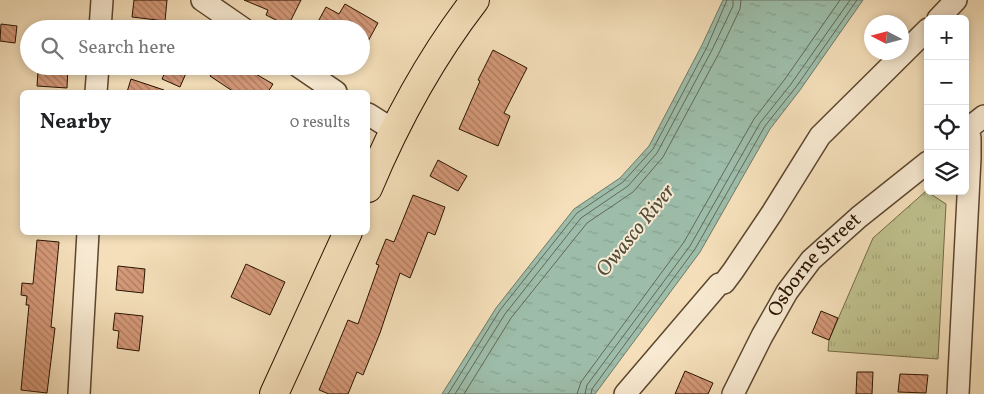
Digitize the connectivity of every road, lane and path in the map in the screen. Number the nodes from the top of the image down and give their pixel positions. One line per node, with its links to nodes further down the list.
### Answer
1 (102, 0): 6 (street)
2 (202, 0): 7 (street)
3 (475, 0): 16 (main road)
4 (956, 0): 5 (street)
5 (942, 15)
6 (101, 20)
7 (231, 20)
8 (924, 33): 24 (street)
9 (97, 75): 11 (street)
10 (311, 75): 12 (street)
11 (96, 90)
12 (333, 90)
13 (370, 115): 16 (street)
14 (984, 116): 15 (street)
15 (969, 128)
16 (395, 131): 19 (main road)
17 (969, 136): 26 (street)
18 (924, 165): 25 (street, Osborne Street)
19 (370, 184)
20 (88, 235): 22 (street)
21 (347, 235): 23 (main road)
22 (79, 394)
23 (274, 394)
24 (625, 394)
25 (733, 394)
26 (958, 394)

